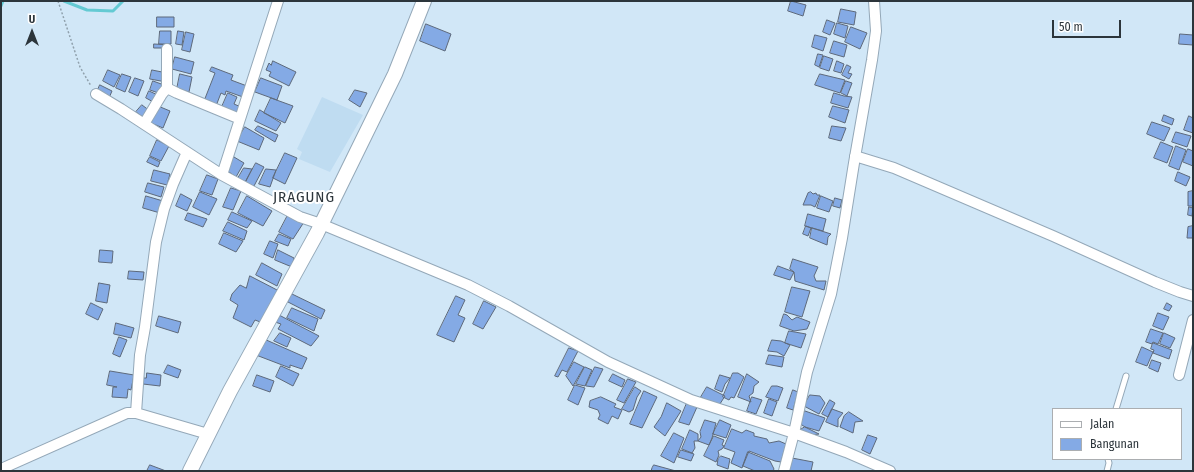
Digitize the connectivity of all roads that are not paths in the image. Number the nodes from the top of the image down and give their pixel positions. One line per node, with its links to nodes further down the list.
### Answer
1 (278, 1): 7 (street)
2 (424, 1): 12 (main road)
3 (874, 1): 10 (street)
4 (167, 49): 5 (street)
5 (167, 88): 7 (street); 8 (street)
6 (96, 94): 8 (street)
7 (240, 119): 11 (street)
8 (144, 124): 9 (street)
9 (187, 152): 11 (street); 18 (street)
10 (855, 156): 13 (street); 19 (street)
11 (222, 175): 12 (street)
12 (321, 224): 19 (street); 20 (main road)
13 (1193, 296)
14 (1193, 320): 15 (street)
15 (1179, 375)
16 (1126, 376): 17 (lane)
17 (1116, 408)
18 (136, 413): 20 (street); 22 (street)
19 (794, 433): 24 (street); 25 (street)
20 (208, 434): 23 (main road)
21 (1108, 460): 26 (lane)
22 (1, 468)
23 (190, 471)
24 (784, 471)
25 (890, 471)
26 (1107, 471)

